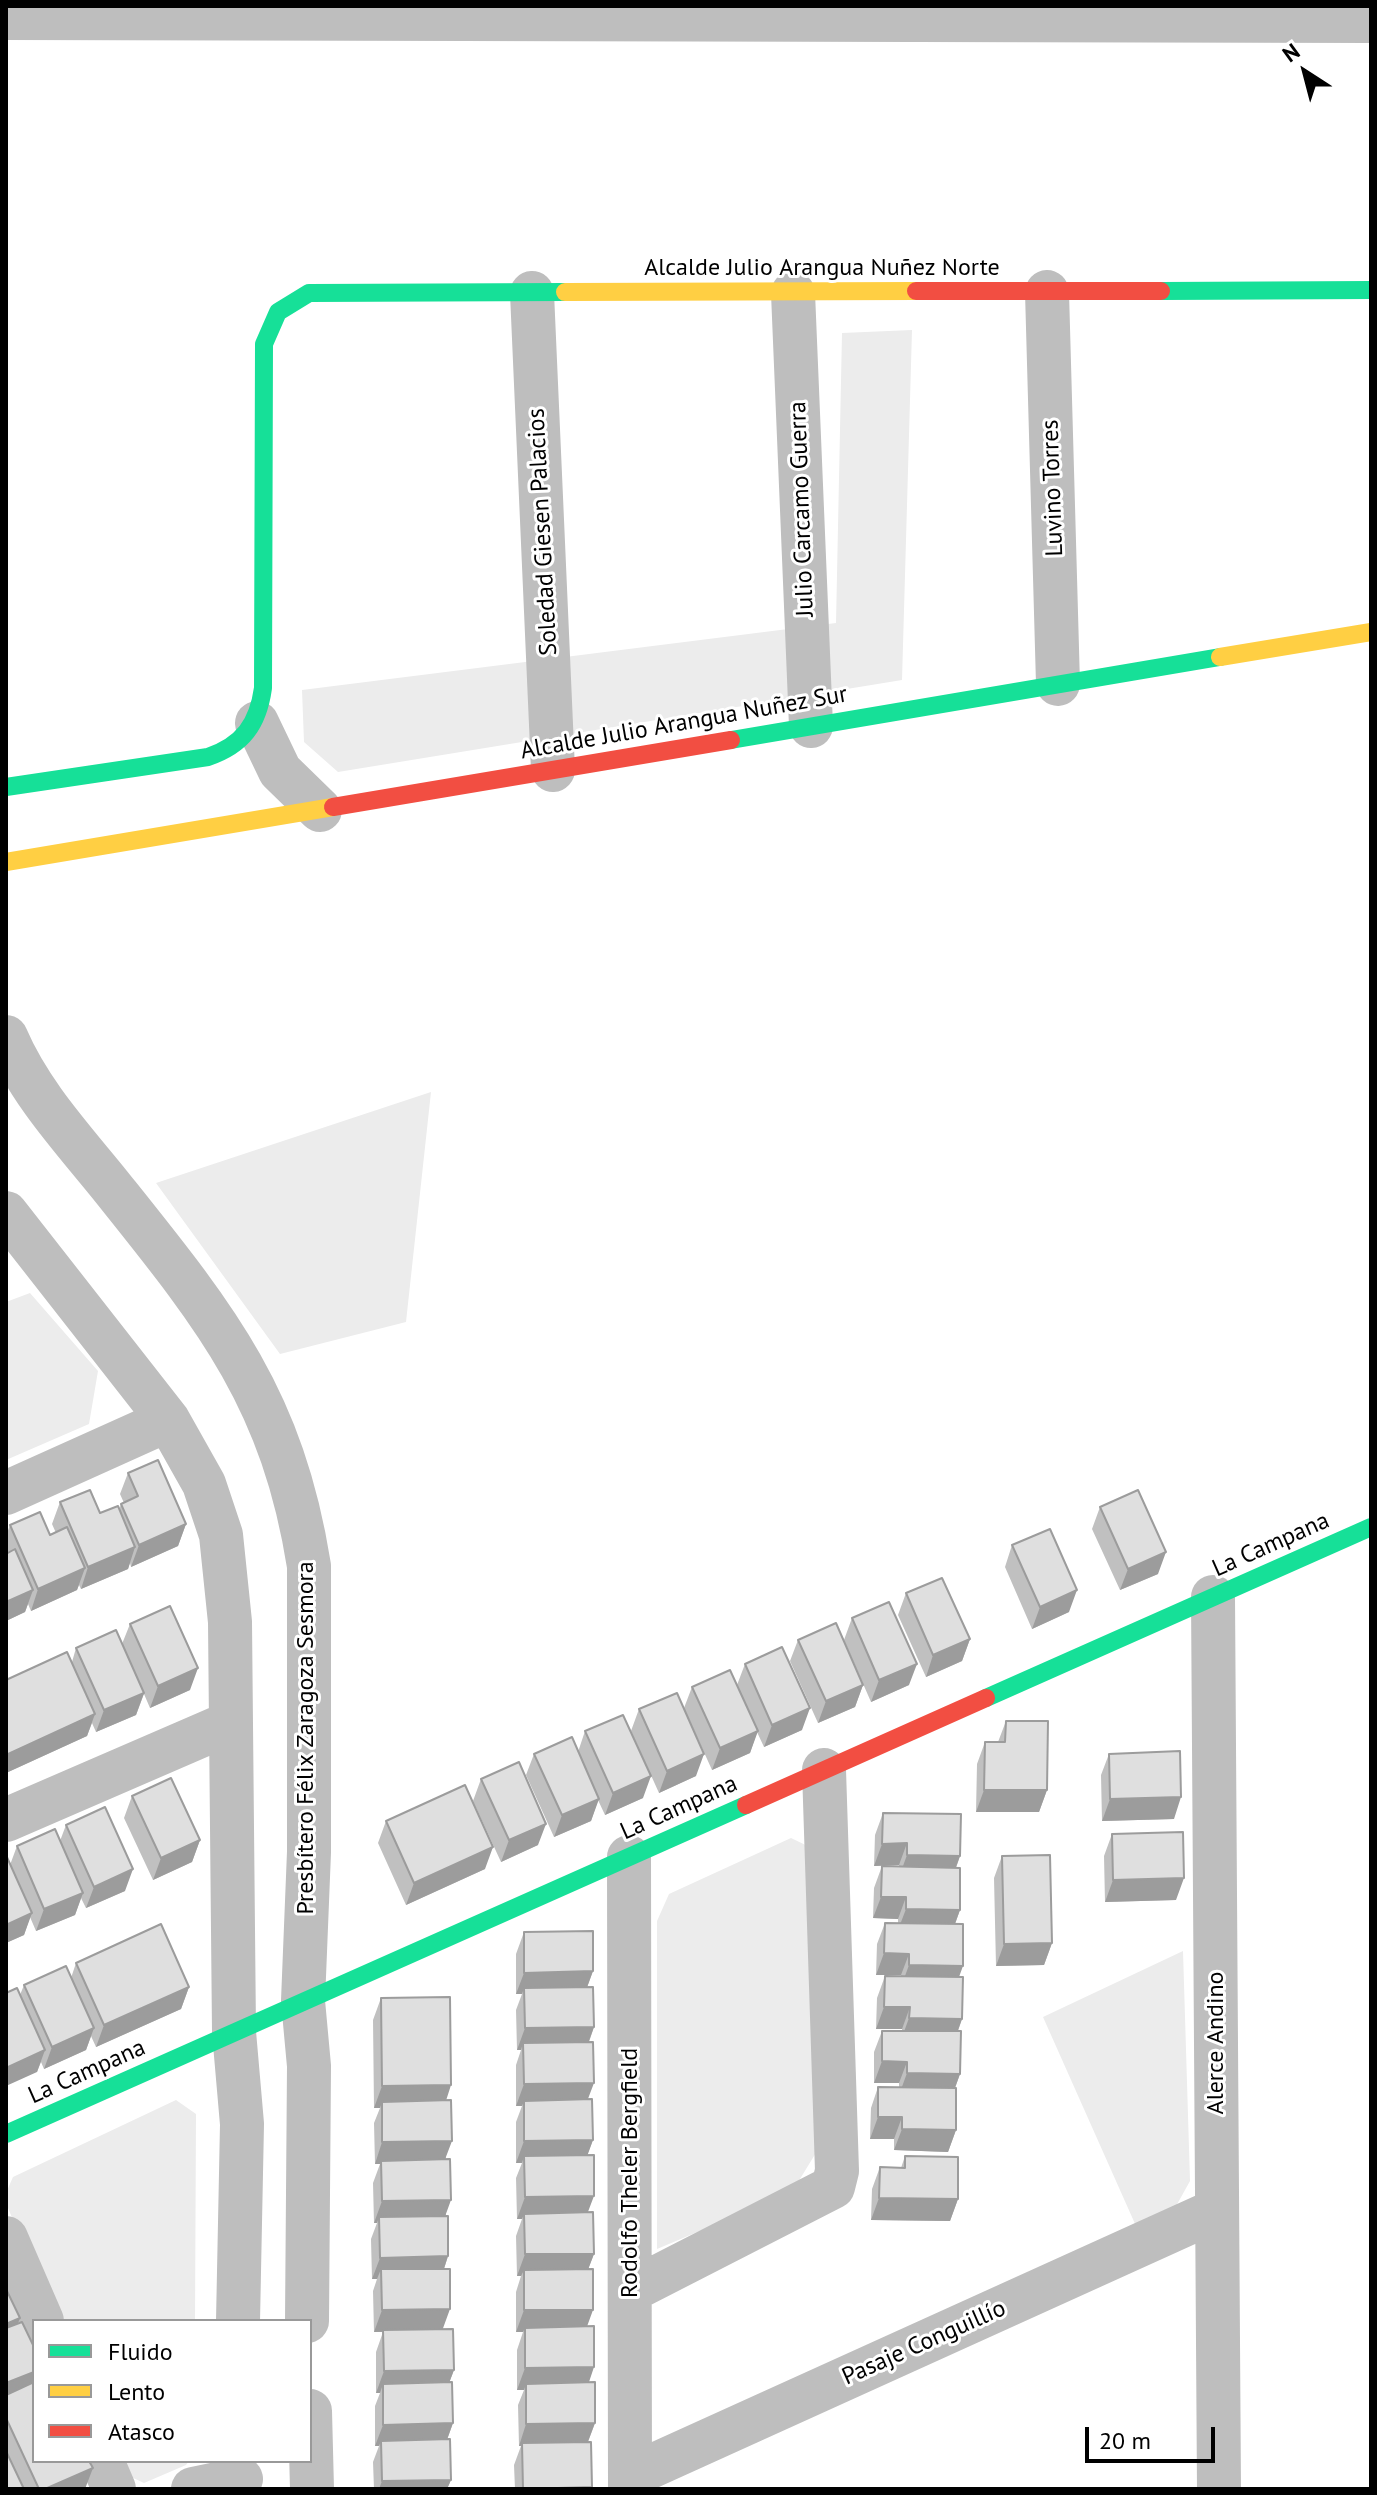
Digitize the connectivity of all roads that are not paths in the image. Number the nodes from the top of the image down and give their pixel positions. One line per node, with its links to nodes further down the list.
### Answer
1 (300, 12): 2 (street); 6 (street)
2 (534, 12): 3 (street)
3 (651, 12): 4 (street)
4 (919, 13): 5 (street)
5 (1186, 13): 7 (street)
6 (6, 18)
7 (1371, 21)
8 (1371, 290): 9 (street, Alcalde Julio Arangua Nuñez Norte)
9 (1047, 292): 11 (street, Alcalde Julio Arangua Nuñez Norte); 13 (street, Luvino Torres)
10 (532, 293): 11 (street, Alcalde Julio Arangua Nuñez Norte); 14 (street, Alcalde Julio Arangua Nuñez Norte); 16 (street, Soledad Giesen Palacios)
11 (793, 293): 15 (street, Julio Carcamo Guerra)
12 (1371, 632): 13 (street, Alcalde Julio Arangua Nuñez Sur)
13 (1058, 684): 15 (street, Alcalde Julio Arangua Nuñez Sur)
14 (257, 723): 17 (street); 18 (street)
15 (811, 726): 16 (street, Alcalde Julio Arangua Nuñez Sur)
16 (553, 770): 18 (street, Alcalde Julio Arangua Nuñez Sur)
17 (6, 787)
18 (320, 810): 19 (street, Alcalde Julio Arangua Nuñez Sur)
19 (6, 862)
20 (6, 1037): 30 (street, Presbítero Félix Zaragoza Sesmora)
21 (6, 1213): 22 (street)
22 (168, 1420): 23 (street); 26 (street)
23 (6, 1493)
24 (1371, 1527): 25 (street, La Campana)
25 (1213, 1597): 27 (street, La Campana); 33 (street, Alerce Andino)
26 (230, 1723): 28 (street); 31 (street)
27 (824, 1770): 29 (street, La Campana); 35 (street)
28 (6, 1820)
29 (629, 1857): 30 (street, La Campana); 35 (street, Rodolfo Theler Bergfield)
30 (303, 2001): 31 (street, La Campana); 36 (street, Presbítero Félix Zaragoza Sesmora)
31 (234, 2032): 32 (street, La Campana); 37 (street)
32 (6, 2134)
33 (1217, 2210): 42 (street, Pasaje Conguillío); 46 (street, Alerce Andino)
34 (6, 2238): 38 (street)
35 (630, 2291): 42 (street, Rodolfo Theler Bergfield)
36 (307, 2304): 37 (street)
37 (238, 2305)
38 (41, 2319)
39 (103, 2463): 43 (street)
40 (311, 2463): 45 (street)
41 (241, 2476): 44 (street)
42 (630, 2483)
43 (114, 2489)
44 (193, 2489)
45 (312, 2489)
46 (1219, 2489)

